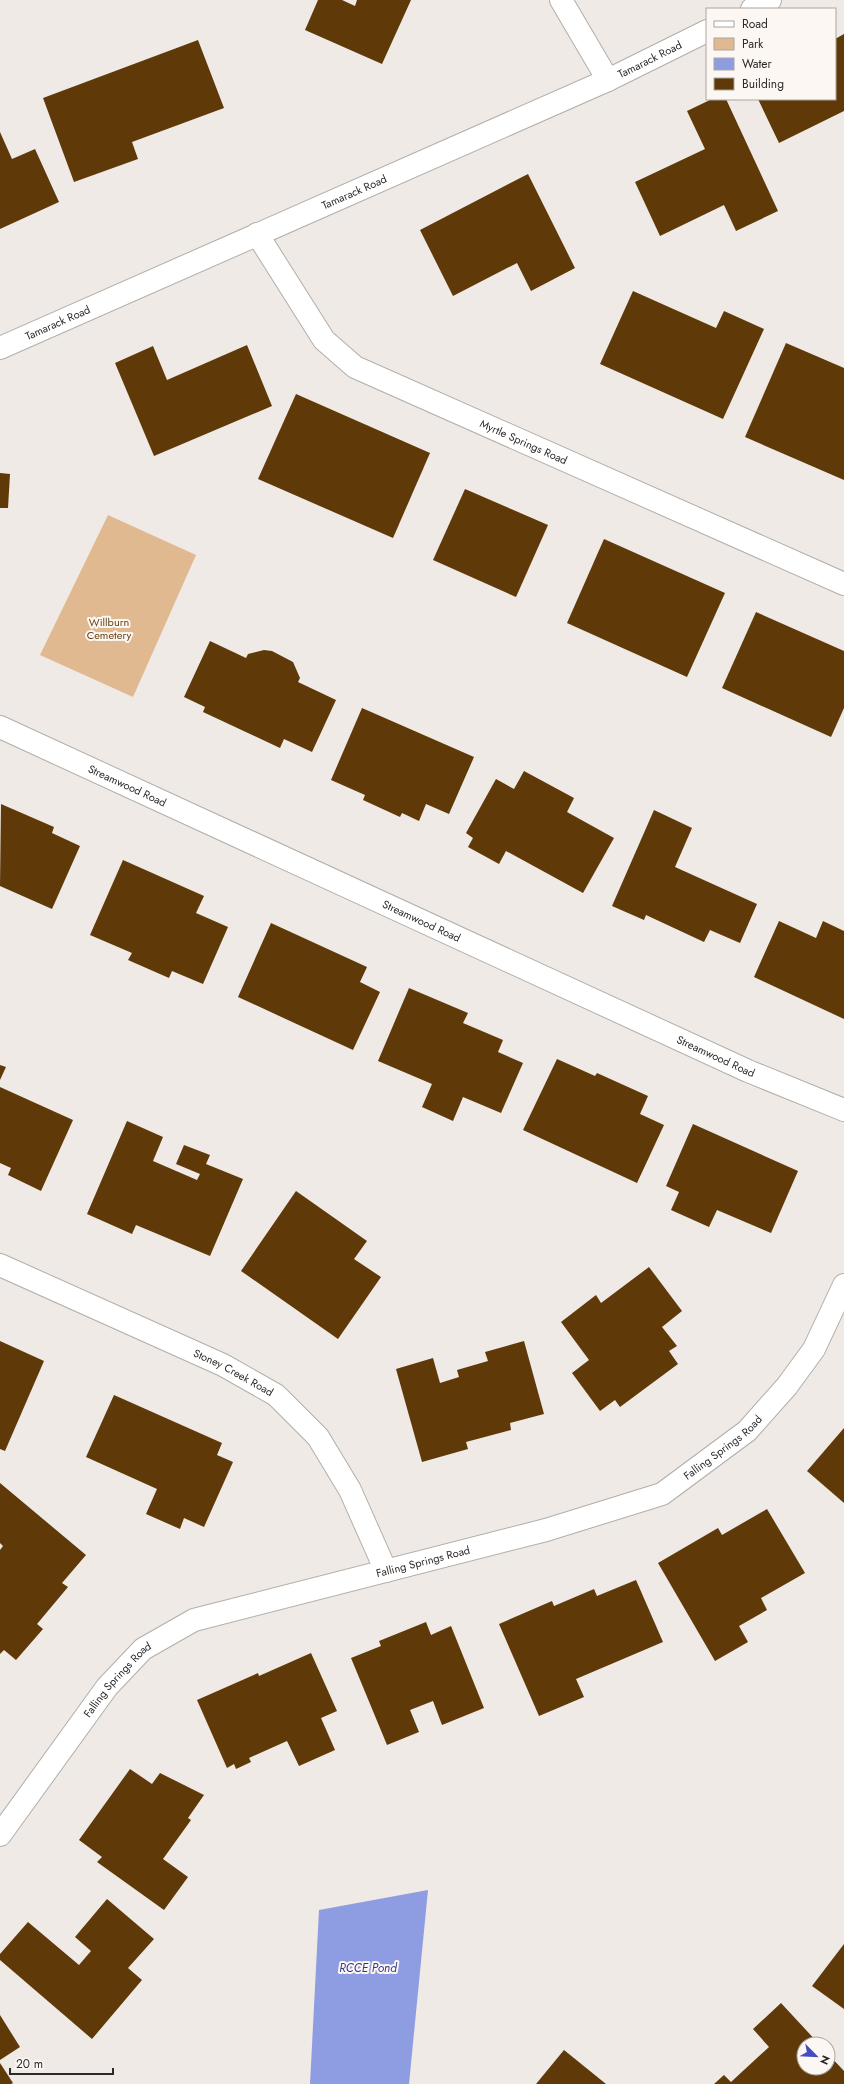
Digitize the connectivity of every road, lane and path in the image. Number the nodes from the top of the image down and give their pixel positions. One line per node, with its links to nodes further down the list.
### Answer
1 (561, 0): 5 (street)
2 (770, 0): 3 (street)
3 (754, 8)
4 (706, 31): 5 (street, Tamarack Road)
5 (608, 80): 6 (street, Tamarack Road)
6 (257, 234): 7 (street, Tamarack Road); 8 (street, Myrtle Springs Road)
7 (0, 348)
8 (844, 584)
9 (0, 727): 10 (street, Streamwood Road)
10 (844, 1110)
11 (0, 1264): 13 (street, Stoney Creek Road)
12 (844, 1285): 13 (street, Falling Springs Road)
13 (386, 1571): 14 (street, Falling Springs Road)
14 (0, 1835)

